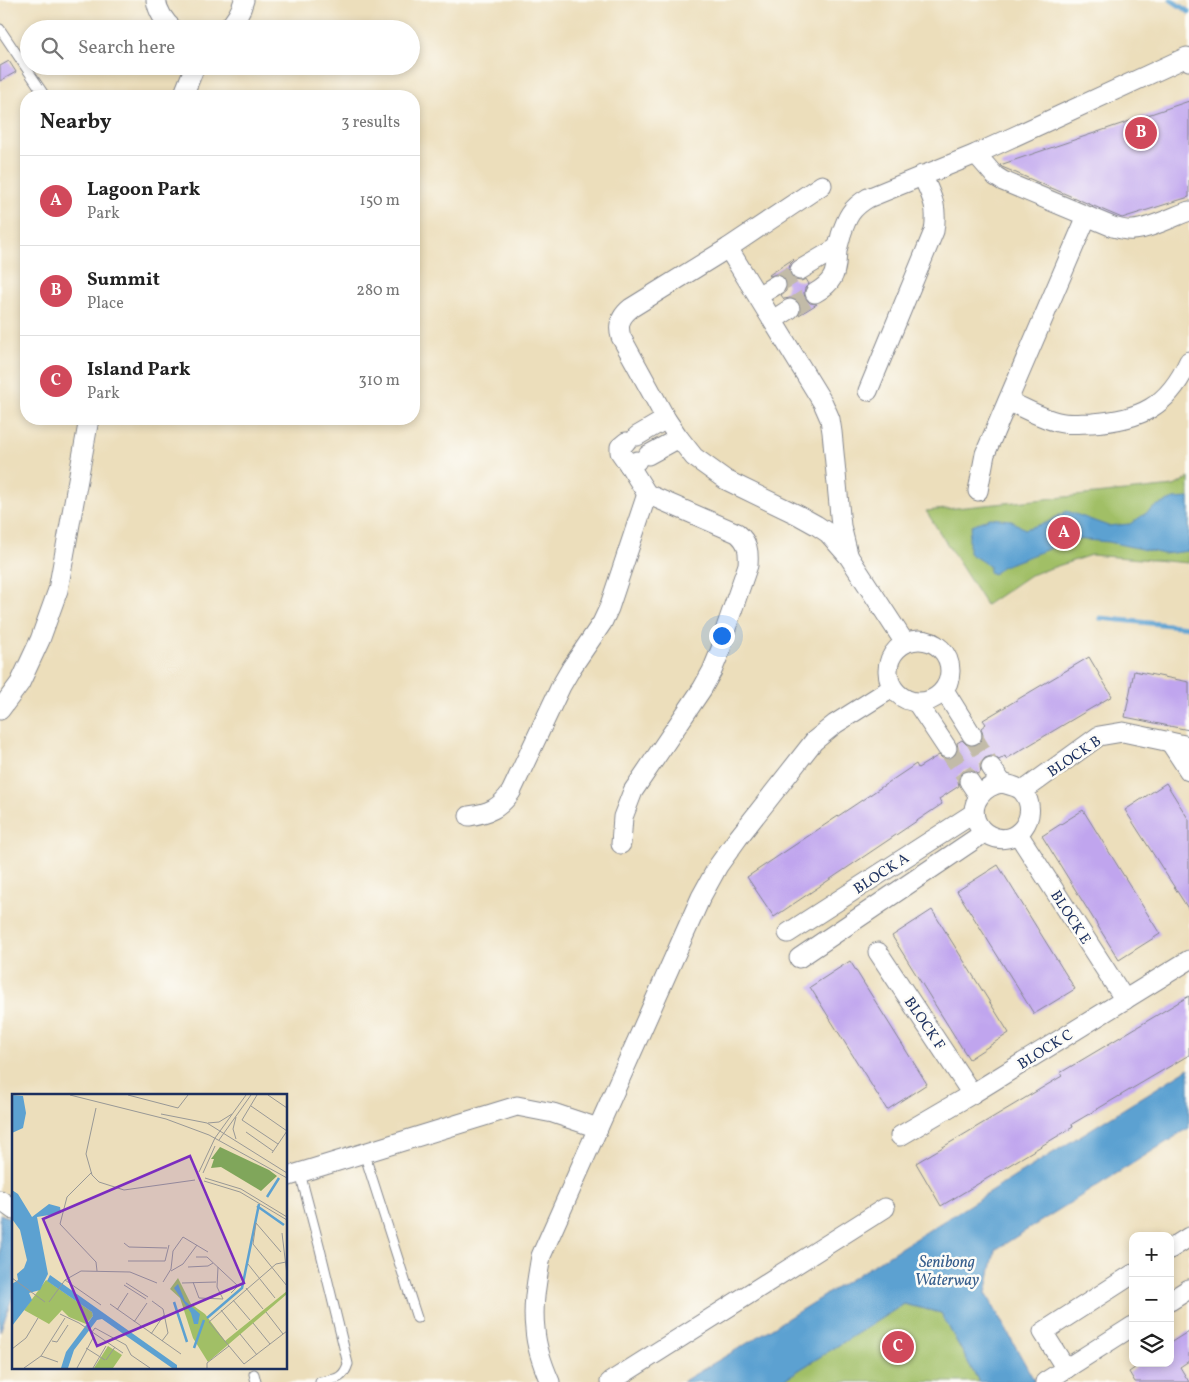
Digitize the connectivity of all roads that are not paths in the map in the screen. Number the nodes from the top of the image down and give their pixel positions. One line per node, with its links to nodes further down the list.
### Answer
1 (156, 0): 3 (street)
2 (244, 0): 4 (street)
3 (165, 20)
4 (236, 20)
5 (0, 29): 6 (lane)
6 (20, 60)
7 (1189, 61): 12 (street)
8 (30, 75): 10 (lane)
9 (191, 75): 11 (street)
10 (41, 90)
11 (185, 90)
12 (976, 154): 13 (street); 16 (street)
13 (922, 175): 18 (street); 26 (street)
14 (822, 185): 17 (street)
15 (1189, 211): 16 (street)
16 (1087, 216): 27 (street)
17 (728, 248): 22 (street); 28 (street)
18 (837, 248): 19 (street); 21 (street)
19 (800, 270)
20 (776, 285): 22 (street)
21 (815, 294)
22 (758, 296): 24 (street)
23 (790, 309): 24 (street)
24 (773, 320): 34 (street)
25 (1189, 361): 27 (street)
26 (868, 391)
27 (1008, 401): 32 (street)
28 (666, 419): 30 (street); 31 (street)
29 (88, 425): 39 (street)
30 (678, 438): 31 (street); 34 (street)
31 (638, 460): 33 (street)
32 (978, 491)
33 (647, 494): 49 (street); 52 (street)
34 (849, 557): 35 (street)
35 (905, 643): 36 (street); 37 (street)
36 (892, 688): 38 (street); 59 (street)
37 (944, 690): 38 (street); 40 (street)
38 (917, 703): 43 (street)
39 (0, 710)
40 (972, 735)
41 (1170, 742): 42 (street, BLOCK B); 45 (street); 47 (street, BLOCK B)
42 (1189, 746)
43 (948, 748)
44 (991, 766): 46 (street)
45 (1189, 771)
46 (1002, 784): 47 (street); 48 (street)
47 (1023, 791): 51 (street)
48 (974, 796): 50 (street); 53 (street, BLOCK A)
49 (469, 816)
50 (984, 833): 51 (street); 55 (street)
51 (1018, 834): 57 (street, BLOCK E)
52 (621, 844)
53 (788, 933)
54 (878, 952): 58 (street, BLOCK F)
55 (799, 958)
56 (1189, 960): 57 (street, BLOCK C)
57 (1125, 1000): 58 (street, BLOCK C)
58 (972, 1094): 60 (street, BLOCK C)
59 (598, 1128): 61 (street); 75 (street)
60 (900, 1136)
61 (364, 1153): 62 (street); 71 (lane)
62 (293, 1175): 74 (lane)
63 (0, 1200): 65 (street)
64 (885, 1208): 76 (street)
65 (12, 1209)
66 (1189, 1237): 67 (street)
67 (1174, 1246)
68 (1129, 1277): 73 (street)
69 (1189, 1289): 70 (street)
70 (1174, 1298)
71 (417, 1318)
72 (1129, 1329): 73 (street)
73 (1066, 1369): 77 (street)
74 (320, 1382)
75 (550, 1382)
76 (610, 1382)
77 (1046, 1382)

